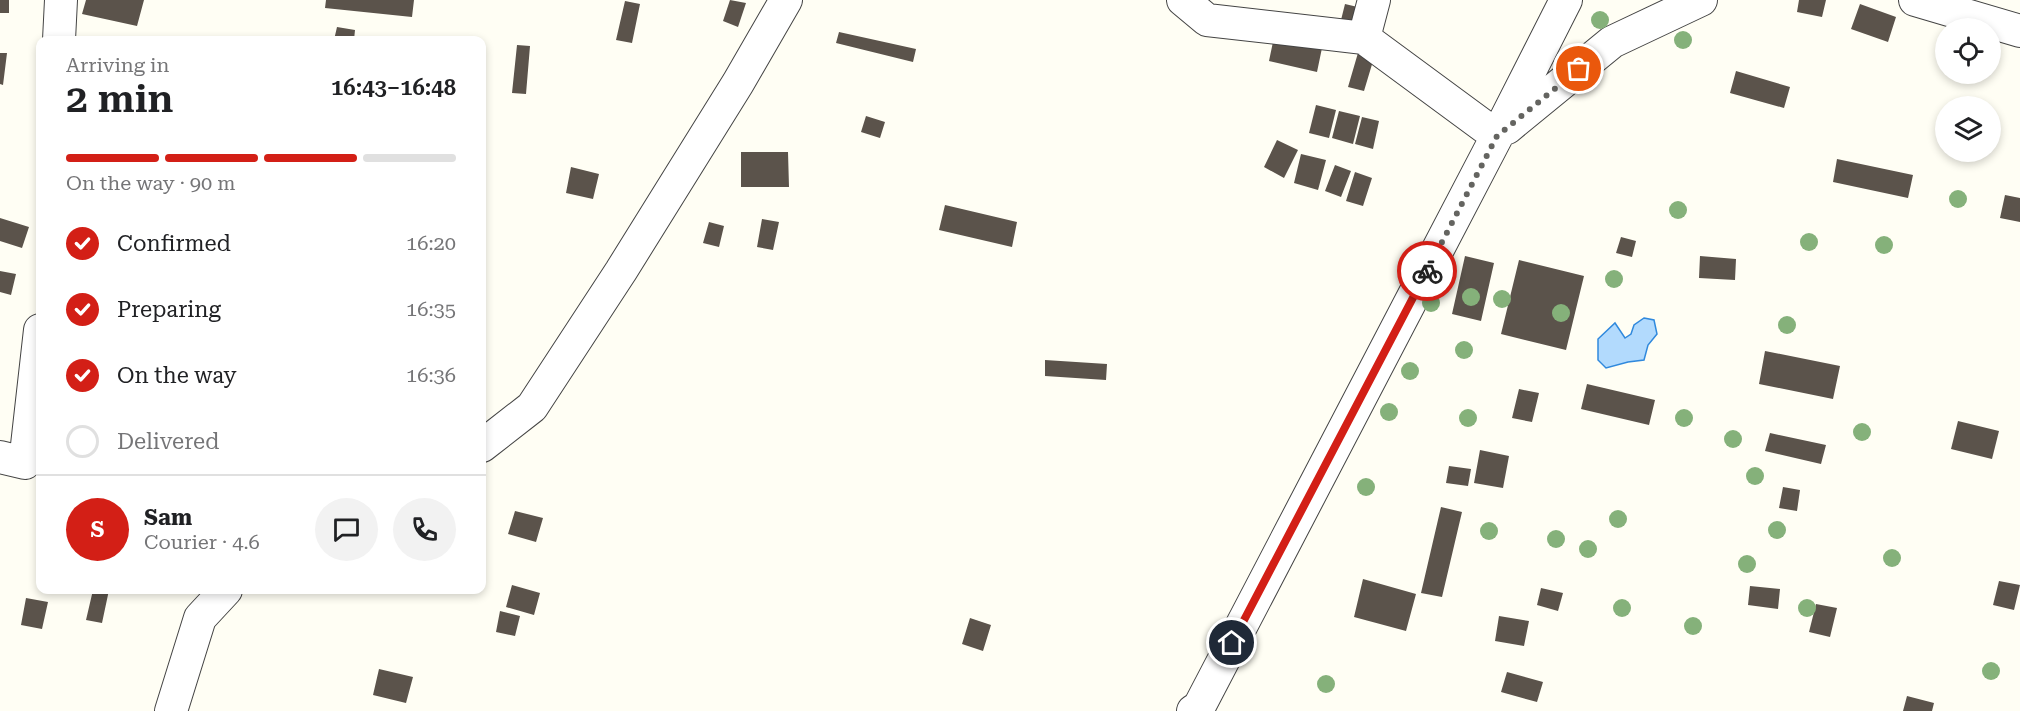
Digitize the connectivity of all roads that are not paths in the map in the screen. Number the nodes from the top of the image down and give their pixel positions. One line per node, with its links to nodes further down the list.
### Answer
1 (61, 0): 10 (street)
2 (786, 0): 14 (street)
3 (1183, 0): 11 (street)
4 (1374, 0): 11 (street)
5 (1566, 0): 12 (street)
6 (1701, 0): 12 (street)
7 (1915, 0): 9 (street)
8 (1986, 0): 9 (street)
9 (2013, 29)
10 (59, 36)
11 (1364, 38): 12 (street)
12 (1497, 136): 17 (street)
13 (36, 359): 15 (street)
14 (486, 443)
15 (22, 462)
16 (222, 594): 18 (street)
17 (1196, 710)
18 (171, 711)

